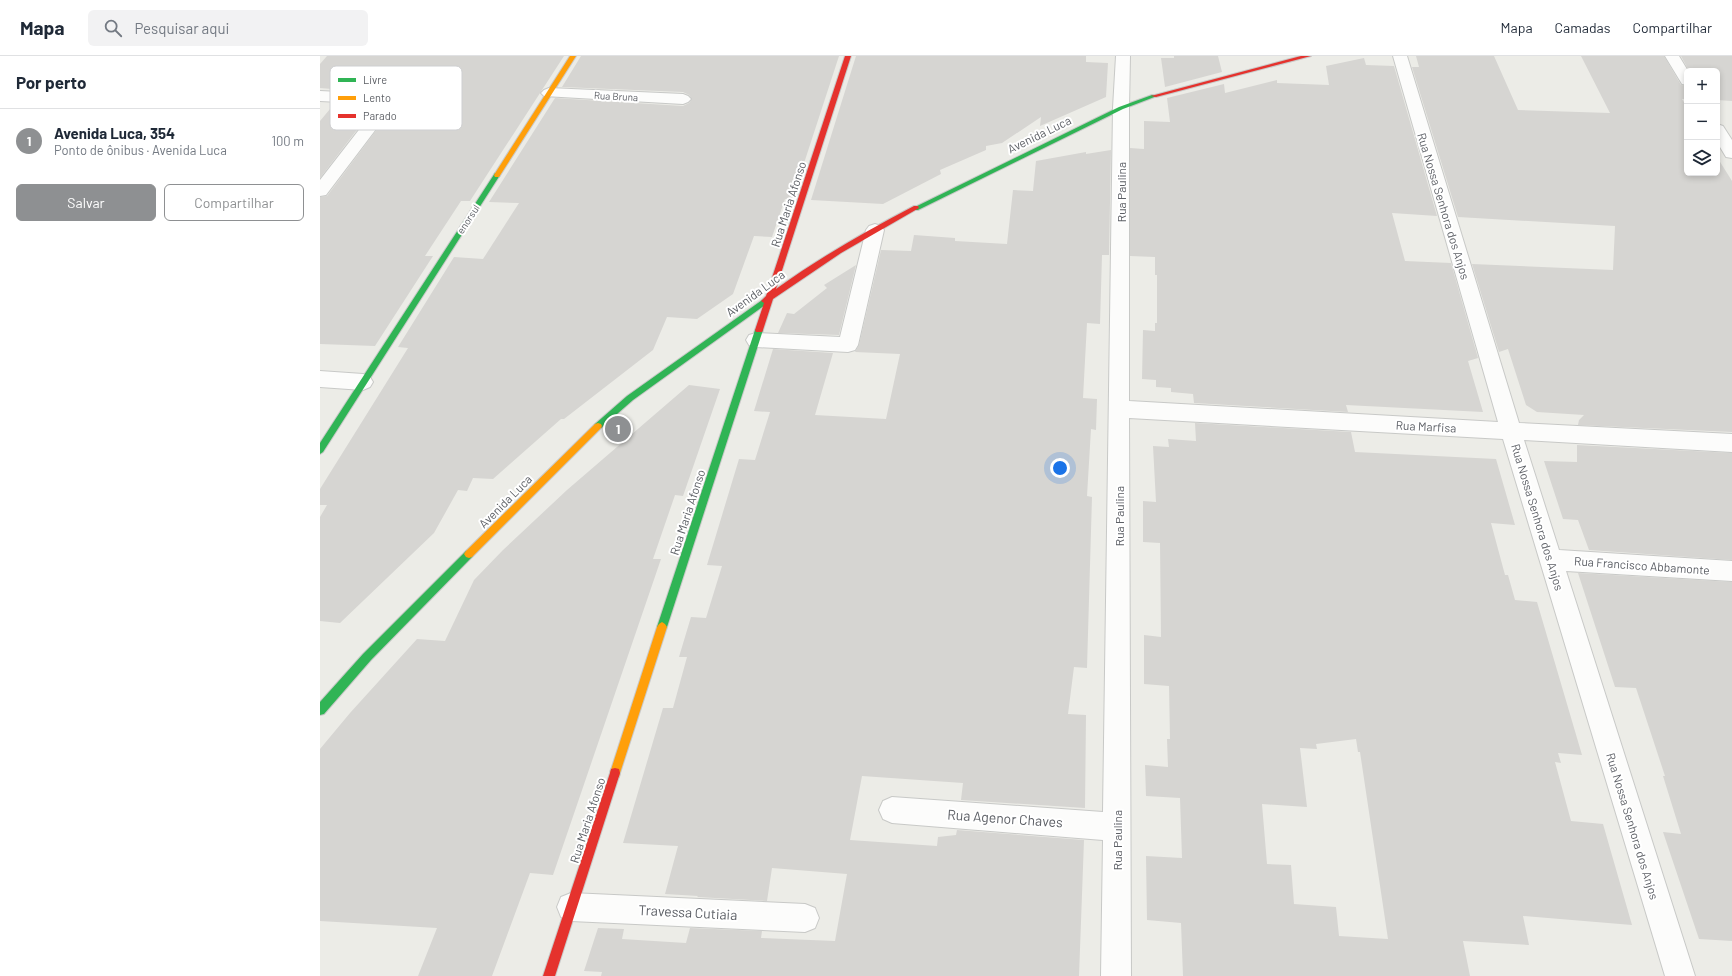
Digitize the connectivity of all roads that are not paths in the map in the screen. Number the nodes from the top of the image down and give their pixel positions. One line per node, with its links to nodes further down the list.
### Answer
1 (573, 56): 8 (street, enorsul)
2 (848, 56): 18 (street, Rua Maria Afonso)
3 (1123, 56): 12 (street, Rua Paulina)
4 (1308, 56): 12 (street, Avenida Luca)
5 (1400, 56): 23 (street, Rua Nossa Senhora dos Anjos)
6 (1672, 56): 7 (street)
7 (1684, 76)
8 (549, 93): 11 (street, Rua Bruna); 21 (street, enorsul)
9 (320, 96): 10 (street)
10 (330, 96)
11 (683, 99)
12 (1121, 108): 17 (street, Avenida Luca); 22 (street, Rua Paulina)
13 (369, 130): 16 (street)
14 (1720, 134): 15 (street)
15 (1732, 153)
16 (320, 191)
17 (875, 230): 18 (street, Avenida Luca); 19 (street)
18 (771, 296): 19 (street, Rua Maria Afonso); 28 (street, Avenida Luca)
19 (756, 340): 31 (street, Rua Maria Afonso)
20 (320, 379): 21 (street)
21 (363, 382): 25 (street, enorsul)
22 (1120, 409): 23 (street, Rua Marfisa); 30 (street, Rua Paulina)
23 (1512, 431): 24 (street, Rua Marfisa); 26 (street, Rua Nossa Senhora dos Anjos)
24 (1732, 443)
25 (320, 450)
26 (1551, 560): 27 (street, Rua Francisco Abbamonte); 35 (street, Rua Nossa Senhora dos Anjos)
27 (1732, 571)
28 (320, 710)
29 (892, 810): 30 (street, Rua Agenor Chaves)
30 (1117, 827): 34 (street, Rua Paulina)
31 (571, 907): 32 (street, Travessa Cutiaia); 33 (street, Rua Maria Afonso)
32 (805, 918)
33 (549, 976)
34 (1116, 976)
35 (1680, 976)

